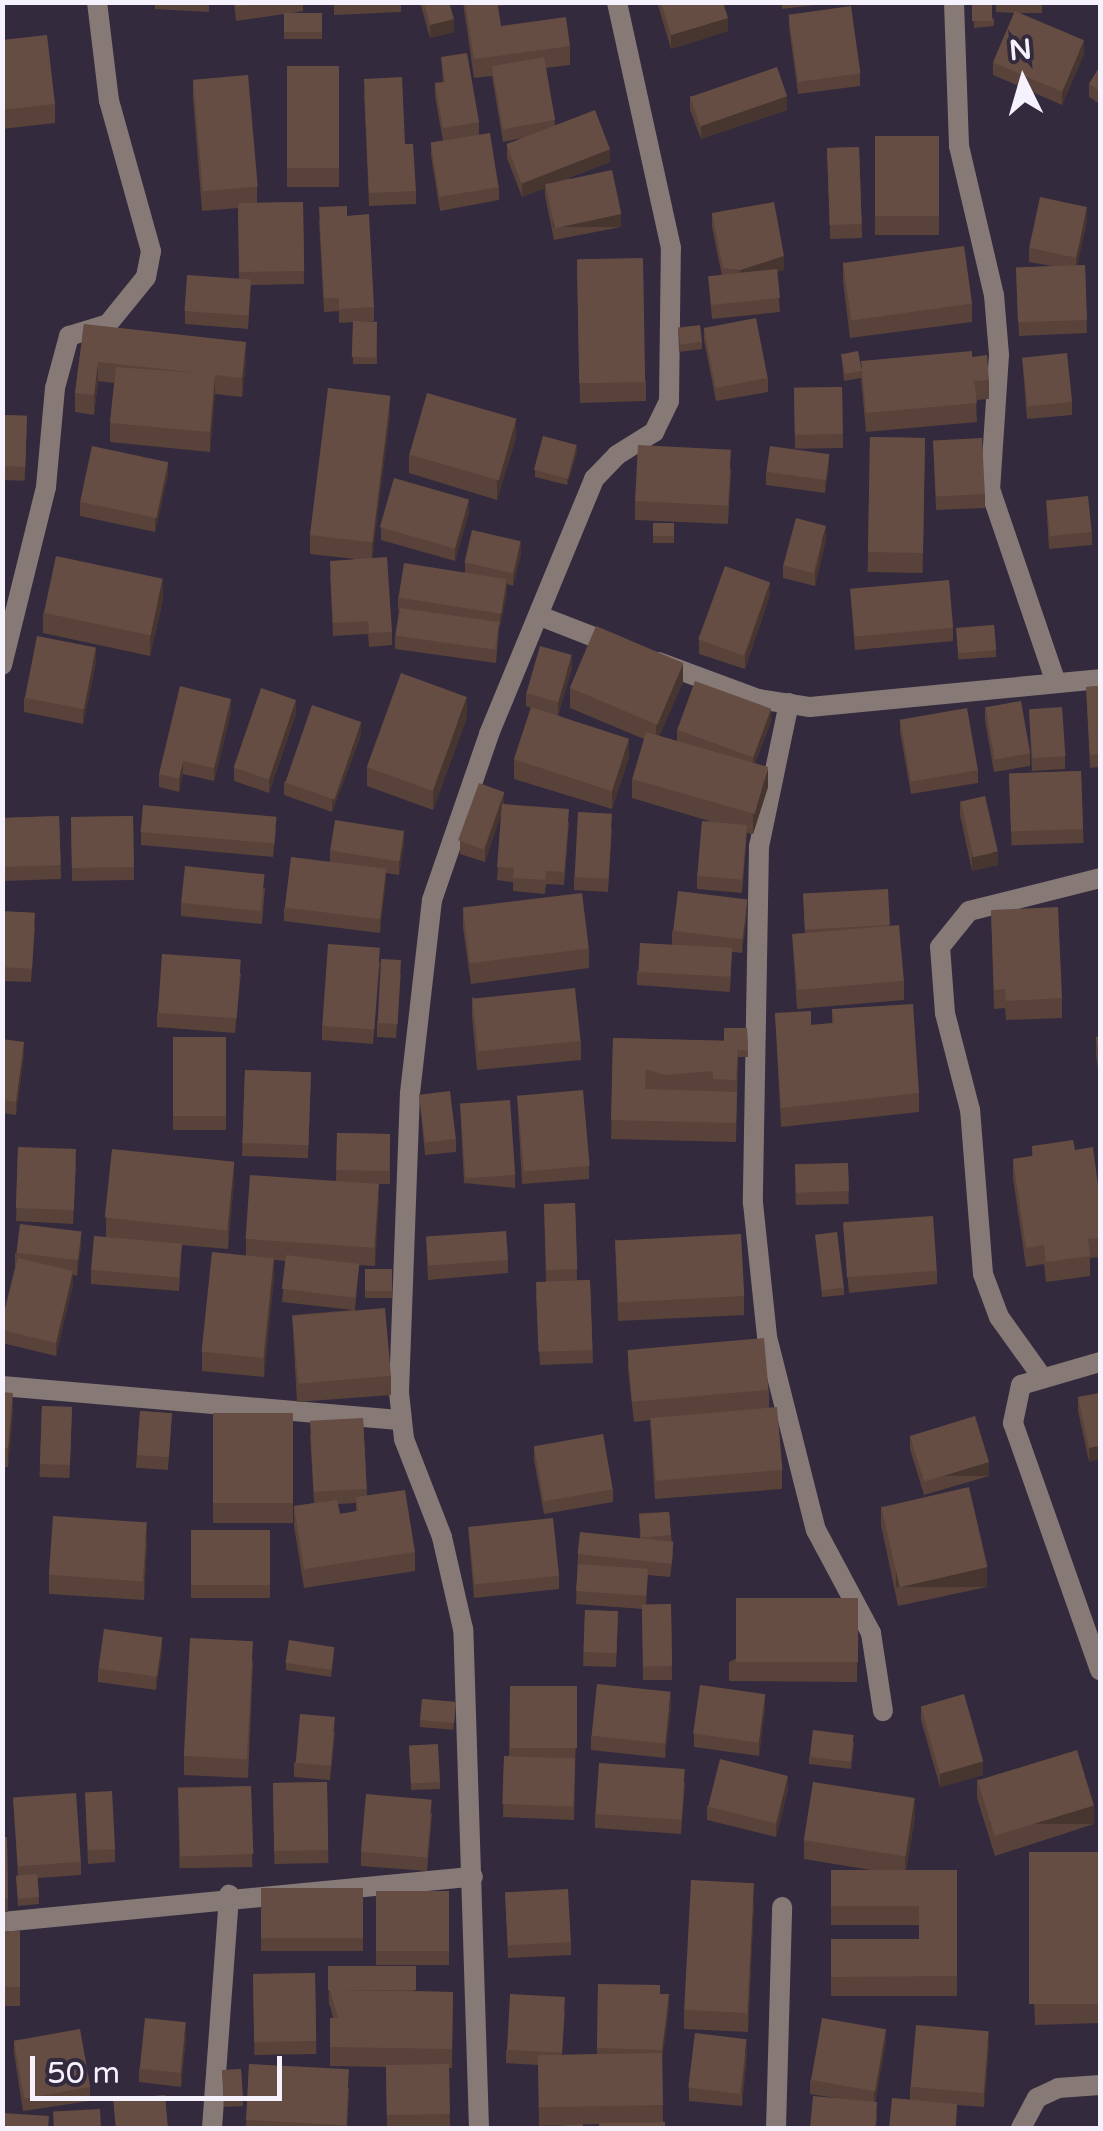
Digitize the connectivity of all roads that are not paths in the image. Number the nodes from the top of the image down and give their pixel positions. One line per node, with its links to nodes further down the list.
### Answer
1 (97, 2): 5 (street)
2 (616, 2): 4 (street)
3 (954, 2): 7 (street)
4 (540, 616): 8 (street); 13 (street)
5 (2, 665)
6 (1100, 679): 7 (street)
7 (1056, 683): 8 (street)
8 (789, 704): 15 (street)
9 (1100, 878): 11 (street)
10 (1100, 1362): 11 (street)
11 (1042, 1377): 14 (street)
12 (2, 1386): 13 (street)
13 (402, 1420): 16 (street)
14 (1100, 1670)
15 (882, 1711)
16 (472, 1876): 17 (street); 22 (street)
17 (229, 1895): 19 (street); 21 (street)
18 (782, 1906): 23 (street)
19 (2, 1922)
20 (1100, 2085): 24 (street)
21 (212, 2128)
22 (479, 2128)
23 (776, 2128)
24 (1021, 2128)

